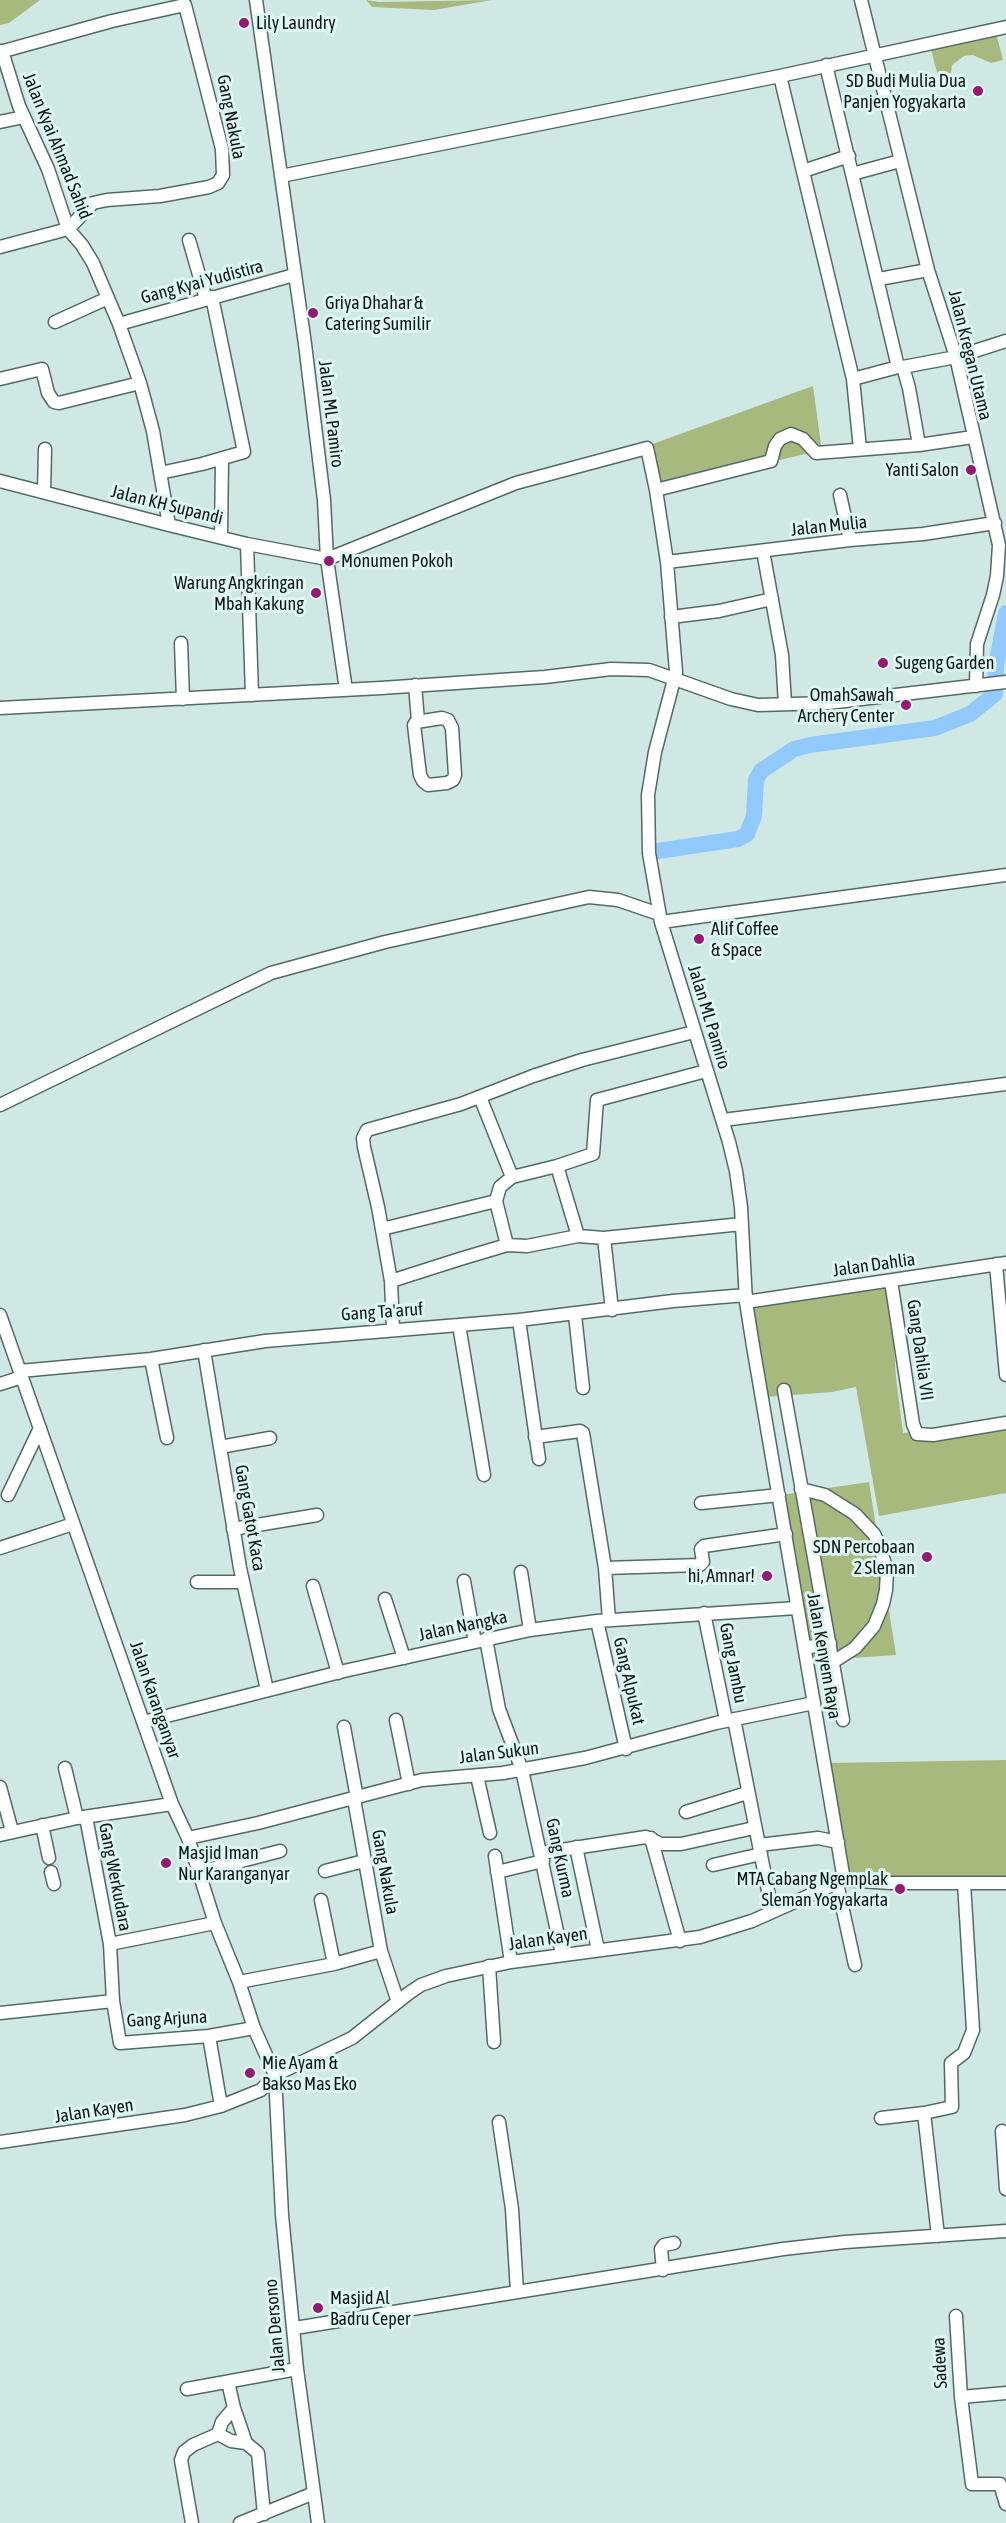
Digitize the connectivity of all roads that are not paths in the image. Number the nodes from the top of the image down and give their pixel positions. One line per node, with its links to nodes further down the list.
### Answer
1 (256, 0): 15 (street, Jalan ML Pamiro)
2 (861, 0): 6 (street, Jalan Kregan Utama)
3 (187, 2): 5 (street); 16 (street, Gang Nakula)
4 (1006, 27): 6 (street)
5 (1, 52): 9 (street, Jalan Kyai Ahmad Sahid)
6 (875, 54): 7 (street); 12 (street, Jalan Kregan Utama)
7 (826, 65): 8 (street); 11 (street)
8 (780, 76): 13 (street); 15 (street)
9 (24, 117): 10 (street); 16 (street, Jalan Kyai Ahmad Sahid)
10 (0, 122)
11 (849, 156): 13 (street); 14 (street)
12 (900, 161): 14 (street); 19 (street, Jalan Kregan Utama)
13 (803, 171): 29 (street)
14 (852, 174): 21 (street)
15 (281, 176): 20 (street, Jalan ML Pamiro)
16 (68, 229): 18 (street); 22 (street, Jalan Kyai Ahmad Sahid)
17 (189, 240): 23 (street)
18 (0, 248)
19 (928, 270): 21 (street); 27 (street, Jalan Kregan Utama)
20 (294, 275): 23 (street, Gang Kyai Yudistira); 47 (street, Jalan ML Pamiro)
21 (879, 279): 29 (street)
22 (108, 298): 24 (street); 25 (street, Jalan Kyai Ahmad Sahid)
23 (209, 298): 25 (street, Gang Kyai Yudistira); 35 (street)
24 (55, 322)
25 (119, 324): 30 (street, Jalan Kyai Ahmad Sahid)
26 (1006, 341): 27 (street)
27 (956, 357): 31 (street, Jalan Kregan Utama); 32 (street)
28 (0, 379): 30 (street)
29 (853, 379): 34 (street)
30 (140, 383): 36 (street, Jalan Kyai Ahmad Sahid)
31 (973, 437): 32 (street); 41 (street, Jalan Kregan Utama)
32 (919, 445): 34 (street)
33 (45, 449): 39 (street)
34 (860, 449): 38 (street)
35 (222, 459): 36 (street); 43 (street)
36 (160, 472): 42 (street, Jalan Kyai Ahmad Sahid)
37 (0, 481): 39 (street, Jalan KH Supandi)
38 (656, 489): 47 (street, Jalan ML Pamiro); 48 (street, Jalan ML Pamiro)
39 (44, 492): 42 (street, Jalan KH Supandi)
40 (840, 495): 44 (street)
41 (995, 523): 44 (street, Jalan Mulia); 55 (street, Jalan Kregan Utama)
42 (169, 525): 43 (street, Jalan KH Supandi)
43 (221, 537): 45 (street, Jalan KH Supandi)
44 (850, 540): 46 (street, Jalan Mulia)
45 (247, 544): 47 (street, Jalan KH Supandi); 57 (street)
46 (763, 551): 48 (street, Jalan Mulia); 49 (street)
47 (327, 559): 56 (street, Jalan ML Pamiro)
48 (667, 562): 50 (street, Jalan ML Pamiro)
49 (772, 599): 50 (street); 59 (street)
50 (671, 617): 52 (street, Jalan ML Pamiro)
51 (181, 643): 58 (street)
52 (674, 679): 54 (street); 59 (street); 63 (street, Jalan ML Pamiro)
53 (999, 683): 55 (street)
54 (415, 685): 56 (street); 61 (street)
55 (976, 686): 59 (street)
56 (346, 690): 57 (street)
57 (252, 695): 58 (street)
58 (183, 699): 60 (street)
59 (785, 705)
60 (0, 708)
61 (418, 722): 61 (street)
62 (1006, 875): 63 (street)
63 (660, 918): 64 (street, Jalan ML Pamiro); 68 (street)
64 (694, 1032): 65 (street, Jalan ML Pamiro); 67 (street)
65 (706, 1071): 69 (street, Jalan ML Pamiro); 70 (street)
66 (1006, 1084): 69 (street)
67 (480, 1097): 71 (street); 74 (street)
68 (0, 1105)
69 (723, 1120): 73 (street, Jalan ML Pamiro)
70 (557, 1166): 71 (street); 75 (street)
71 (512, 1177): 72 (street)
72 (496, 1201): 74 (street); 77 (street)
73 (742, 1224): 76 (street); 81 (street, Jalan ML Pamiro)
74 (382, 1229): 79 (street)
75 (578, 1236): 76 (street); 77 (street)
76 (604, 1238): 82 (street)
77 (507, 1245): 79 (street)
78 (1001, 1264): 80 (street, Jalan Dahlia); 92 (street)
79 (391, 1281): 87 (street)
80 (891, 1281): 81 (street, Jalan Dahlia); 96 (street, Gang Dahlia VII)
81 (746, 1298): 82 (street, Gang Ta'aruf); 105 (street, Jalan Kenyem Raya)
82 (612, 1310): 84 (street, Gang Ta'aruf)
83 (0, 1315): 88 (street, Jalan Karanganyar)
84 (575, 1315): 85 (street, Gang Ta'aruf); 94 (street)
85 (519, 1320): 86 (street, Gang Ta'aruf); 98 (street)
86 (459, 1325): 87 (street, Gang Ta'aruf); 103 (street)
87 (393, 1330): 89 (street, Gang Ta'aruf)
88 (4, 1334): 91 (street, Jalan Karanganyar)
89 (204, 1350): 90 (street, Gang Ta'aruf); 101 (street, Gang Gatot Kaca)
90 (151, 1359): 91 (street, Gang Ta'aruf); 99 (street)
91 (21, 1374): 93 (street, Gang Ta'aruf); 97 (street, Jalan Karanganyar)
92 (1006, 1375)
93 (0, 1384)
94 (583, 1388)
95 (784, 1390): 104 (street)
96 (1006, 1423)
97 (40, 1428): 106 (street); 110 (street, Jalan Karanganyar)
98 (535, 1437): 102 (street); 114 (street, Gang Alpukat)
99 (167, 1438)
100 (270, 1438): 101 (street)
101 (220, 1447): 111 (street, Gang Gatot Kaca)
102 (539, 1459)
103 (484, 1475)
104 (801, 1489): 109 (street); 129 (street)
105 (779, 1495): 107 (street); 112 (street, Jalan Kenyem Raya)
106 (8, 1496)
107 (702, 1503)
108 (317, 1515): 111 (street)
109 (806, 1520): 112 (street); 126 (street)
110 (73, 1524): 113 (street); 136 (street, Jalan Karanganyar)
111 (233, 1529): 118 (street, Gang Gatot Kaca)
112 (785, 1529): 114 (street); 121 (street, Jalan Kenyem Raya)
113 (0, 1548)
114 (605, 1568): 123 (street, Gang Alpukat)
115 (521, 1572): 124 (street)
116 (464, 1581): 125 (street, Gang Kurma)
117 (197, 1582): 118 (street)
118 (242, 1582): 131 (street, Gang Gatot Kaca)
119 (313, 1586): 130 (street)
120 (385, 1599): 128 (street)
121 (797, 1608): 122 (street, Jalan Nangka); 127 (street, Jalan Kenyem Raya)
122 (704, 1613): 123 (street, Jalan Nangka); 133 (street, Gang Jambu)
123 (603, 1621): 124 (street, Jalan Nangka); 138 (street, Gang Alpukat)
124 (530, 1630): 125 (street, Jalan Nangka)
125 (481, 1640): 128 (street, Jalan Nangka); 140 (street, Gang Kurma)
126 (830, 1643): 127 (street); 129 (street)
127 (805, 1648): 132 (street, Jalan Kenyem Raya)
128 (404, 1658): 130 (street, Jalan Nangka)
129 (833, 1662): 135 (street)
130 (338, 1673): 131 (street, Jalan Nangka)
131 (267, 1690): 136 (street, Jalan Nangka)
132 (814, 1703): 133 (street, Jalan Sukun); 155 (street, Jalan Kenyem Raya)
133 (730, 1719): 138 (street, Jalan Sukun); 144 (street, Gang Jambu)
134 (396, 1720): 142 (street)
135 (843, 1720)
136 (143, 1722): 146 (street, Jalan Karanganyar)
137 (344, 1727): 145 (street, Gang Nakula)
138 (626, 1749): 140 (street, Jalan Sukun)
139 (65, 1768): 148 (street, Gang Werkudara)
140 (522, 1770): 141 (street, Jalan Sukun); 160 (street, Gang Kurma)
141 (477, 1776): 142 (street, Jalan Sukun); 152 (street)
142 (409, 1784): 145 (street, Jalan Sukun)
143 (0, 1787): 151 (street)
144 (747, 1793): 147 (street); 150 (street, Gang Jambu)
145 (356, 1798): 153 (street, Jalan Sukun); 162 (street, Gang Nakula)
146 (172, 1804): 148 (street); 153 (street, Jalan Karanganyar)
147 (686, 1812)
148 (81, 1817): 149 (street); 174 (street, Gang Werkudara)
149 (42, 1825): 151 (street); 161 (street)
150 (754, 1828): 154 (street); 157 (street, Gang Jambu)
151 (6, 1833)
152 (490, 1833)
153 (188, 1838): 165 (street, Jalan Karanganyar)
154 (651, 1838): 156 (street); 173 (street)
155 (838, 1842): 157 (street); 167 (street, Jalan Kenyem Raya)
156 (576, 1847): 160 (street); 175 (street)
157 (760, 1849): 163 (street); 171 (street, Gang Jambu)
158 (280, 1851): 165 (street)
159 (495, 1856): 166 (street)
160 (542, 1857): 166 (street); 177 (street, Gang Kurma)
161 (49, 1858)
162 (364, 1861): 164 (street); 176 (street, Gang Nakula)
163 (713, 1864)
164 (326, 1871)
165 (198, 1872): 172 (street, Jalan Karanganyar)
166 (497, 1872): 178 (street)
167 (841, 1881): 168 (street); 171 (street, Jalan Kayen); 180 (street, Jalan Kenyem Raya)
168 (964, 1883): 169 (street); 191 (street)
169 (1006, 1883)
170 (321, 1900): 179 (street)
171 (772, 1911): 173 (street, Jalan Kayen)
172 (215, 1923): 174 (street); 182 (street, Jalan Karanganyar)
173 (680, 1941): 175 (street, Jalan Kayen)
174 (110, 1944): 183 (street, Gang Arjuna)
175 (598, 1950): 177 (street, Jalan Kayen)
176 (381, 1951): 179 (street); 184 (street, Gang Nakula)
177 (562, 1954): 178 (street, Jalan Kayen)
178 (511, 1962): 181 (street, Jalan Kayen)
179 (334, 1964): 182 (street)
180 (855, 1965)
181 (489, 1966): 184 (street, Jalan Kayen); 188 (street)
182 (240, 1982): 186 (street, Jalan Karanganyar)
183 (113, 2001): 185 (street, Gang Arjuna); 187 (street, Gang Arjuna)
184 (398, 2002): 189 (street, Jalan Kayen)
185 (0, 2013)
186 (254, 2028): 187 (street, Gang Arjuna); 189 (street, Jalan Karanganyar)
187 (208, 2036): 190 (street)
188 (494, 2042)
189 (275, 2075): 190 (street, Jalan Kayen); 203 (street, Jalan Dersono)
190 (221, 2106): 195 (street, Jalan Kayen)
191 (924, 2113): 192 (street); 198 (street)
192 (881, 2118)
193 (499, 2122): 201 (street)
194 (1002, 2131): 196 (street)
195 (0, 2142)
196 (1006, 2189)
197 (1006, 2230): 198 (street)
198 (938, 2236): 200 (street)
199 (674, 2243): 200 (street)
200 (663, 2270): 201 (street)
201 (517, 2292): 203 (street)
202 (956, 2316): 208 (street, Sadewa)
203 (294, 2328): 204 (street, Jalan Dersono)
204 (297, 2369): 205 (street); 212 (street, Jalan Dersono)
205 (228, 2382): 206 (street); 209 (street)
206 (187, 2389)
207 (1006, 2393): 208 (street, Sadewa)
208 (960, 2397): 213 (street)
209 (234, 2408): 210 (street); 211 (street)
210 (218, 2434): 211 (street); 215 (street)
211 (246, 2443): 214 (street)
212 (314, 2493): 214 (street); 217 (street, Jalan Dersono)
213 (1006, 2504)
214 (264, 2514): 216 (street)
215 (192, 2523)
216 (240, 2523)
217 (318, 2523)

